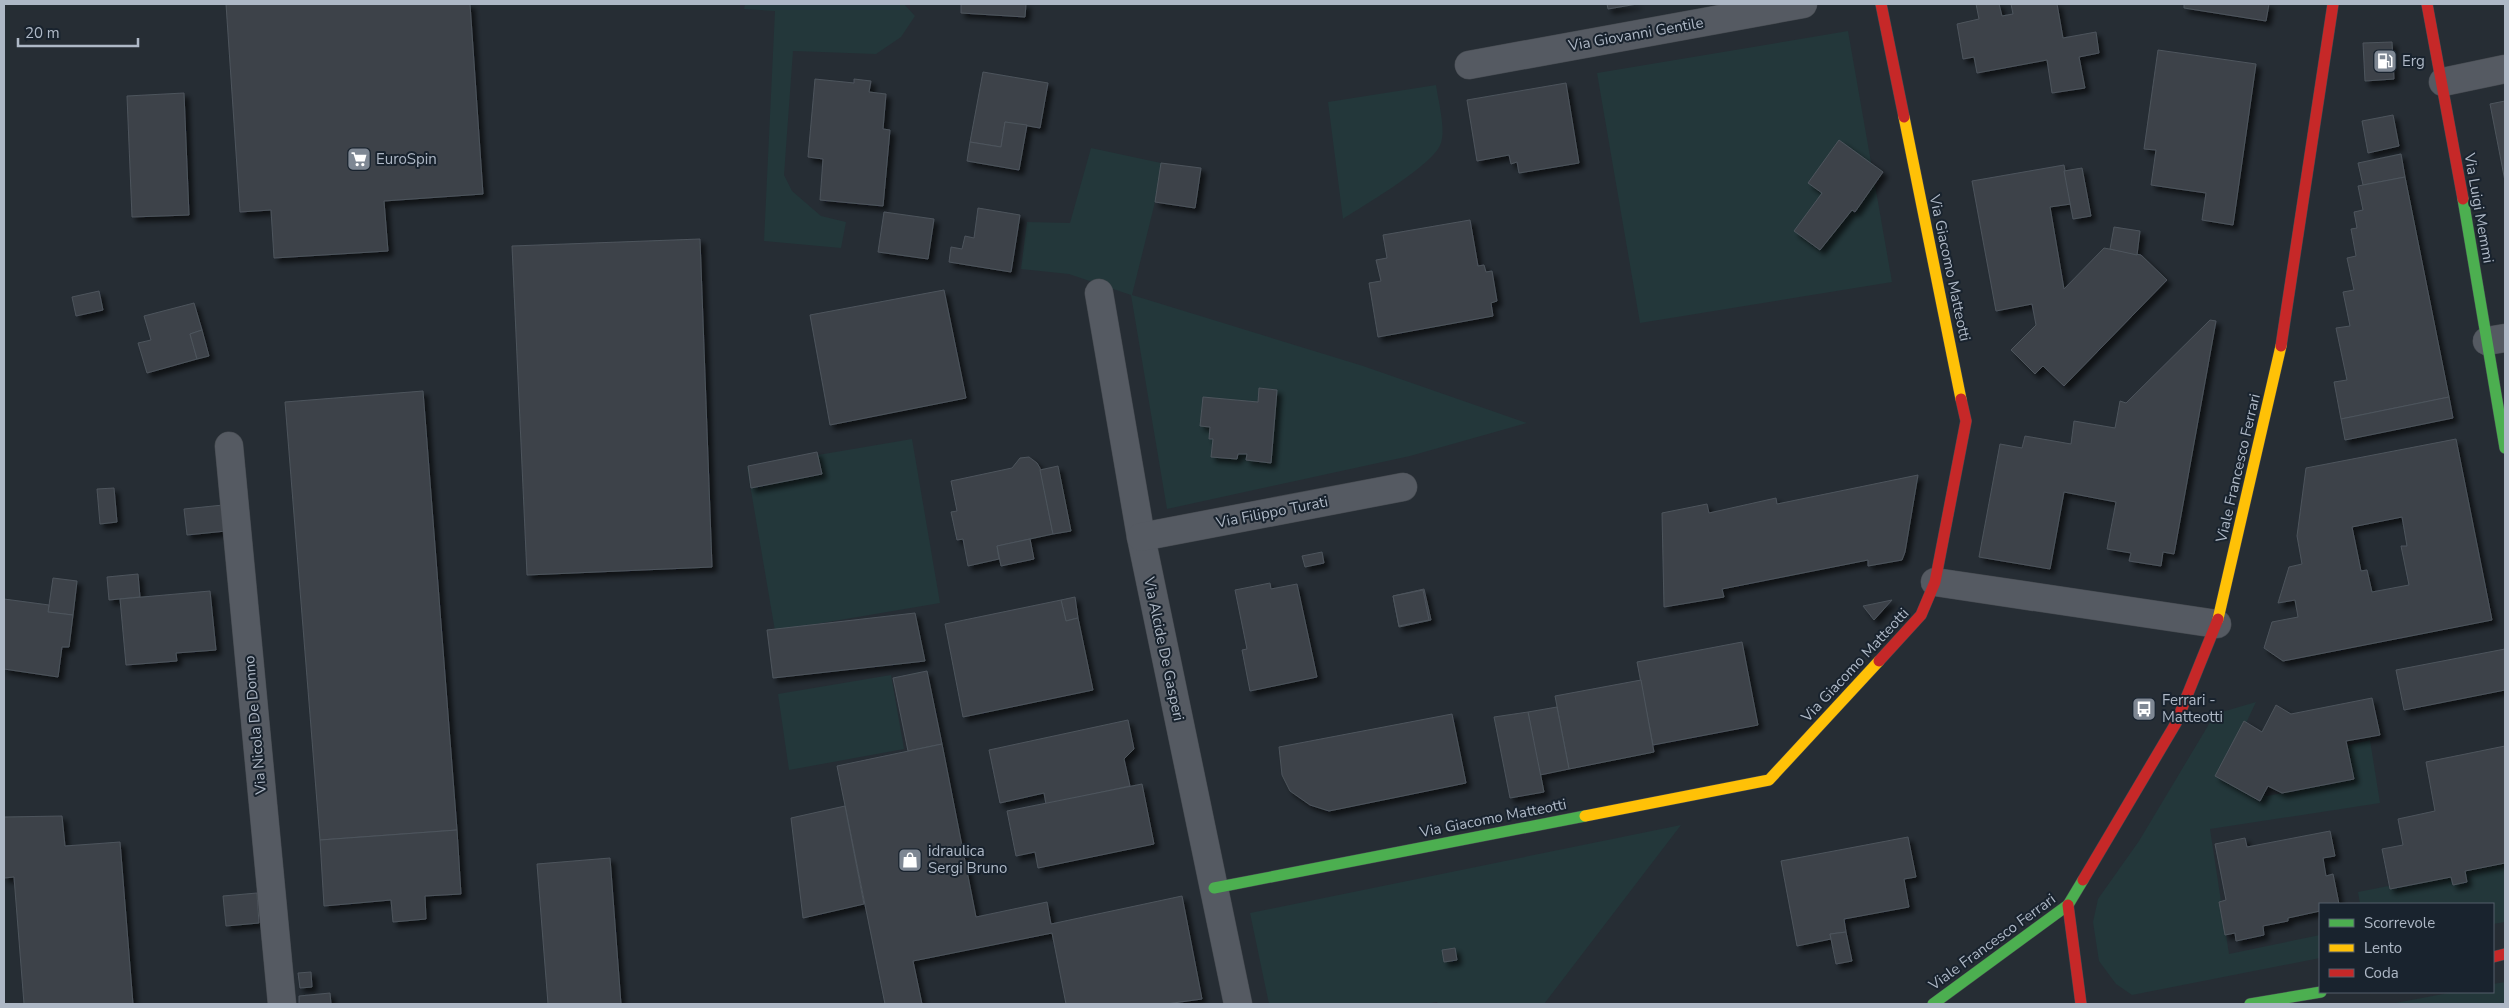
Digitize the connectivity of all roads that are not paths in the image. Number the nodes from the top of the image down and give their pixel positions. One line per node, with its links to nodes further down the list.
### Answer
1 (1803, 4): 5 (street, Via Giovanni Gentile)
2 (1882, 4): 14 (street, Via Giacomo Matteotti)
3 (2333, 4): 15 (street, Viale Francesco Ferrari)
4 (2427, 4): 7 (street, Via Luigi Memmi)
5 (1469, 65)
6 (2505, 69): 7 (street)
7 (2443, 82): 9 (street, Via Luigi Memmi)
8 (1099, 292): 13 (street, Via Alcide De Gasperi)
9 (2496, 339): 11 (street, Via Luigi Memmi)
10 (229, 446): 19 (street, Via Nicola De Donno)
11 (2505, 448)
12 (1403, 488): 13 (street, Via Filippo Turati)
13 (1141, 537): 16 (street, Via Alcide De Gasperi)
14 (1935, 582): 15 (street); 16 (street, Via Giacomo Matteotti)
15 (2217, 624): 17 (street, Viale Francesco Ferrari)
16 (1214, 888): 20 (street, Via Alcide De Gasperi)
17 (2068, 905): 21 (street, Viale Francesco Ferrari); 22 (street, Viale Francesco Ferrari)
18 (2319, 992): 23 (street)
19 (282, 1004)
20 (1238, 1004)
21 (1933, 1004)
22 (2081, 1004)
23 (2250, 1004)

